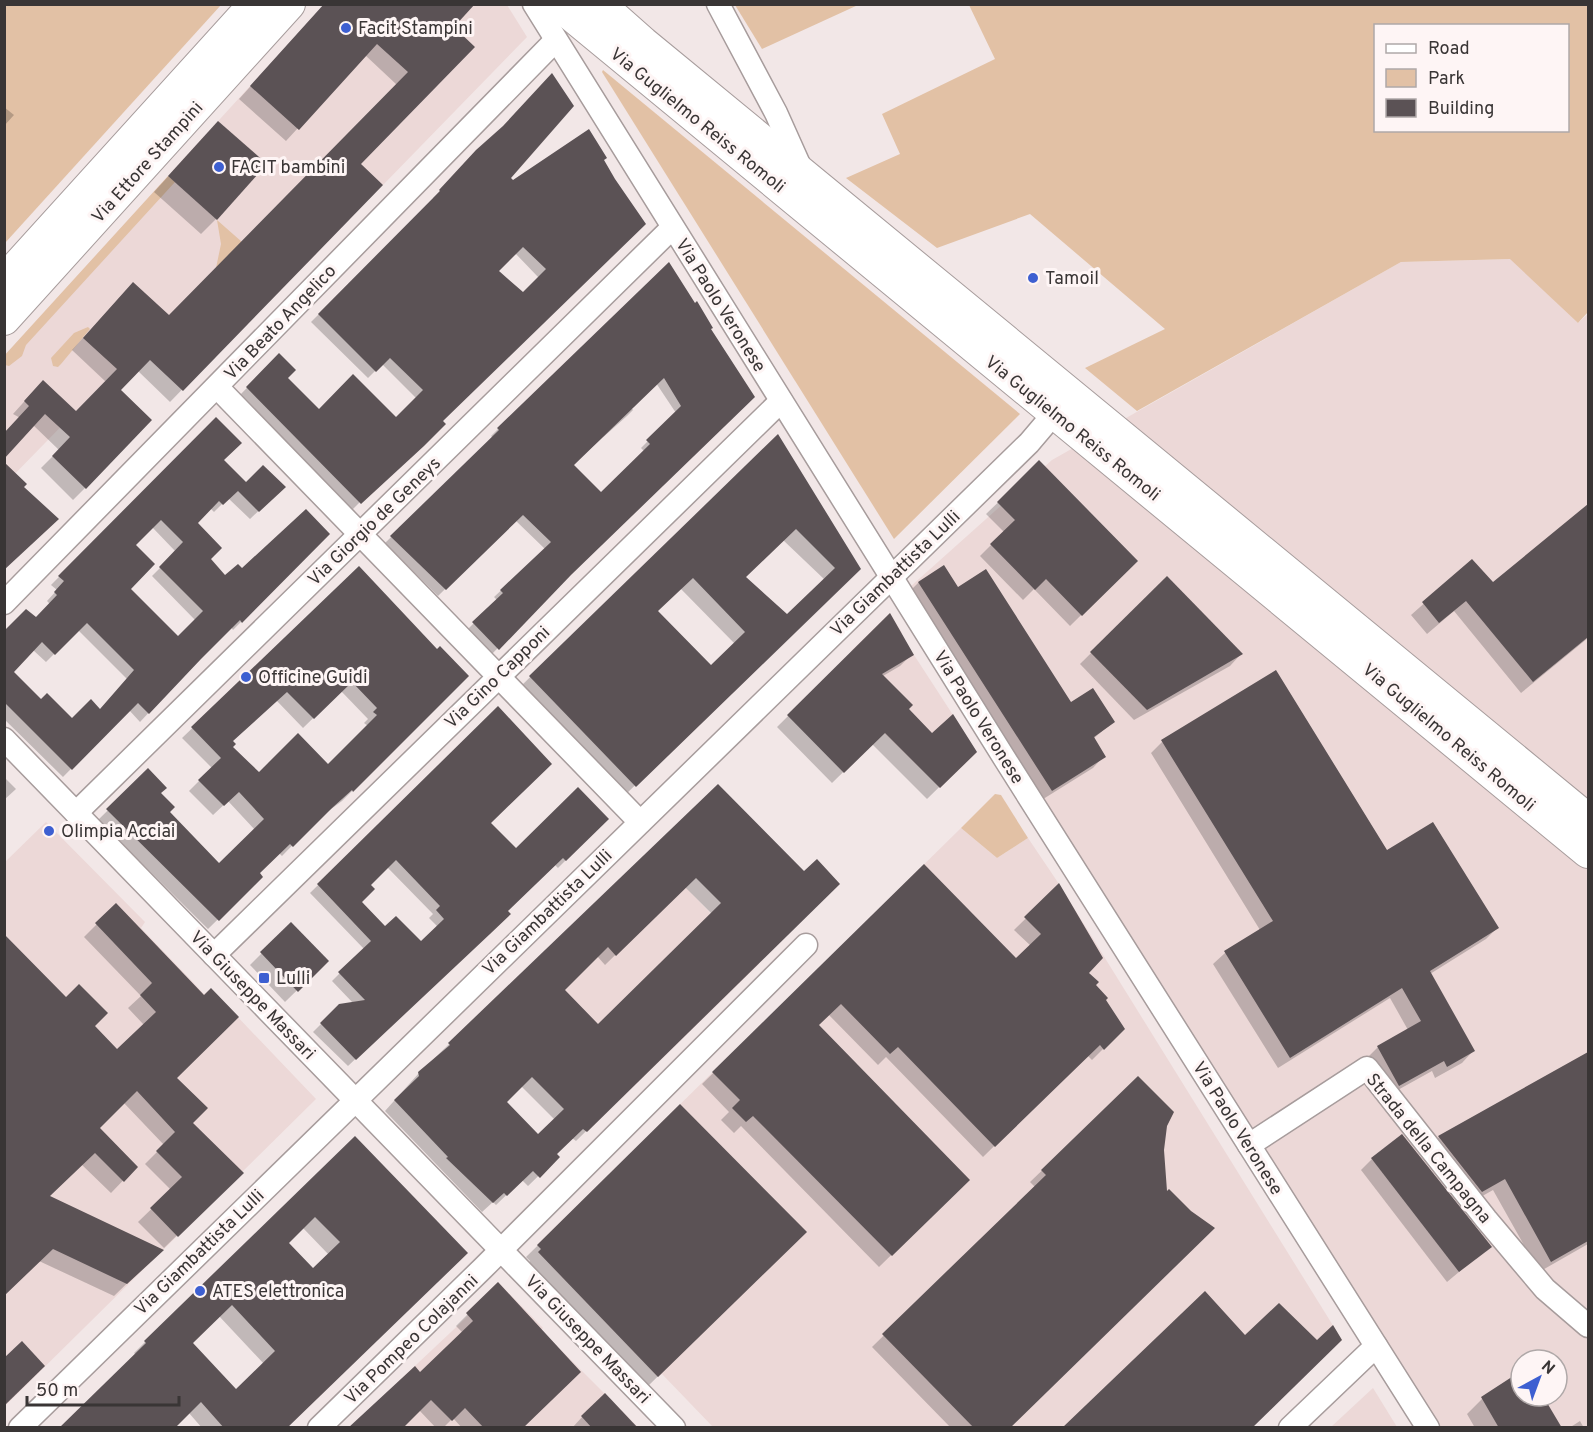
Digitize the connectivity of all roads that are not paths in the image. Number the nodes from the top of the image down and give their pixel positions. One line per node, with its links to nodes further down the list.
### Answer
1 (255, 4): 10 (main road, Via Ettore Stampini)
2 (290, 4): 11 (main road, Via Ettore Stampini)
3 (534, 4): 7 (street, Via Paolo Veronese)
4 (558, 4): 14 (main road, Via Guglielmo Reiss Romoli)
5 (599, 4): 8 (main road, Via Guglielmo Reiss Romoli)
6 (718, 4): 8 (street)
7 (555, 41): 9 (street, Via Paolo Veronese); 12 (street, Via Beato Angelico)
8 (804, 175): 14 (main road, Via Guglielmo Reiss Romoli)
9 (672, 228): 13 (street, Via Paolo Veronese); 15 (street, Via Giorgio de Geneys)
10 (4, 281)
11 (4, 319)
12 (217, 387): 15 (street); 17 (street, Via Beato Angelico)
13 (781, 400): 16 (street, Via Paolo Veronese); 18 (street, Via Gino Capponi)
14 (1063, 404): 16 (street, Via Giambattista Lulli); 21 (main road, Via Guglielmo Reiss Romoli); 23 (main road, Via Guglielmo Reiss Romoli)
15 (361, 534): 18 (street); 20 (street, Via Giorgio de Geneys)
16 (893, 576): 22 (street, Via Giambattista Lulli); 27 (street, Via Paolo Veronese)
17 (4, 603)
18 (498, 676): 22 (street); 25 (street, Via Gino Capponi)
19 (4, 739): 20 (street, Via Giuseppe Massari)
20 (76, 813): 25 (street, Via Giuseppe Massari)
21 (1588, 820)
22 (640, 822): 26 (street, Via Giambattista Lulli)
23 (1588, 852)
24 (806, 945): 28 (street)
25 (214, 955): 26 (street, Via Giuseppe Massari)
26 (356, 1100): 28 (street, Via Giuseppe Massari); 31 (street, Via Giambattista Lulli)
27 (1249, 1145): 29 (street, Strada della Campagna); 30 (street, Via Paolo Veronese)
28 (502, 1250): 32 (street, Via Pompeo Colajanni); 33 (street, Via Giuseppe Massari)
29 (1588, 1326)
30 (1376, 1346): 34 (street); 35 (street, Via Paolo Veronese)
31 (20, 1428)
32 (319, 1428)
33 (674, 1428)
34 (1290, 1428)
35 (1428, 1428)

